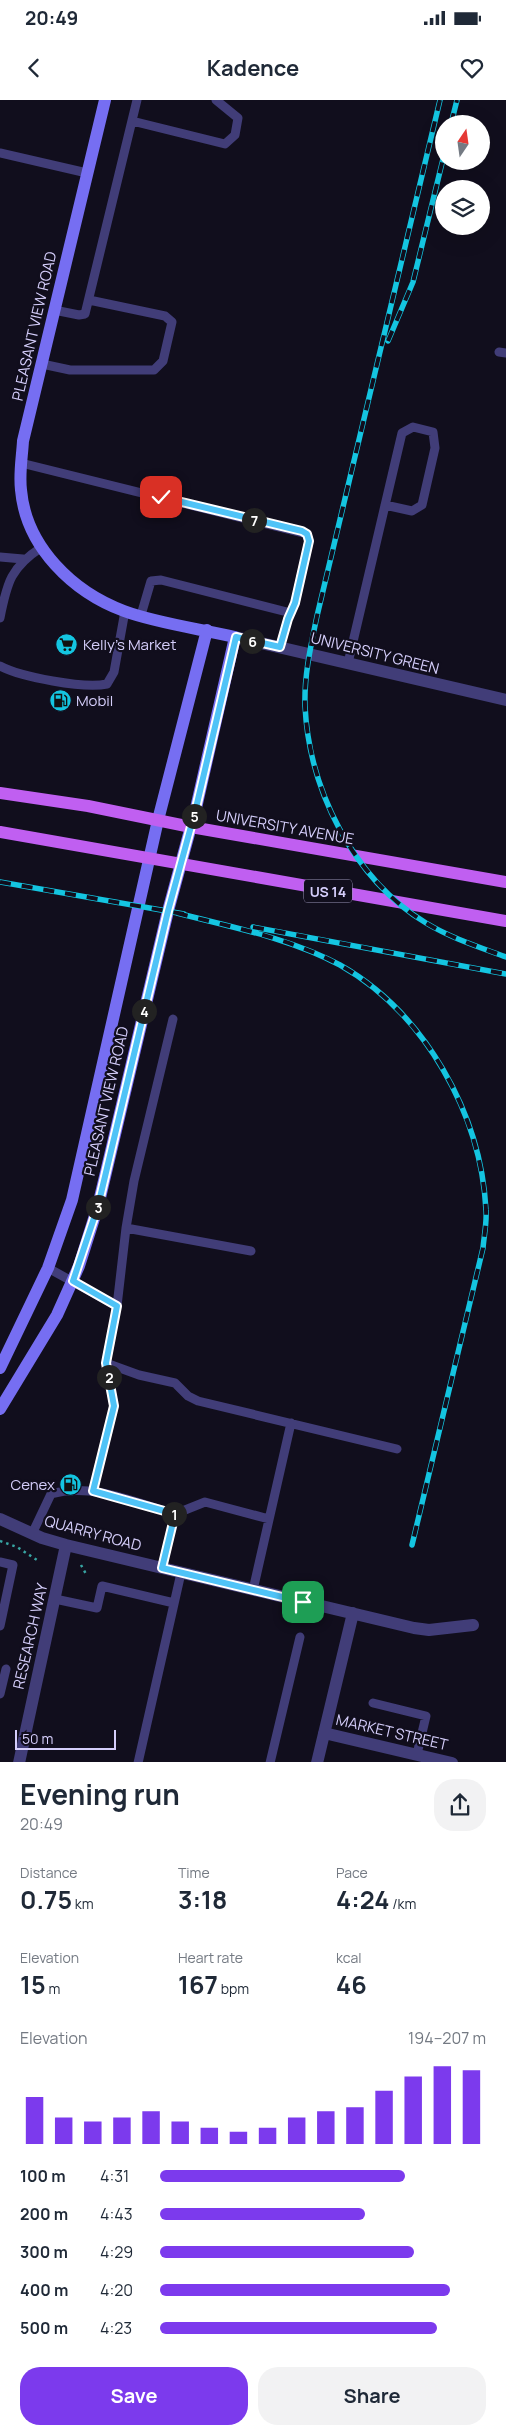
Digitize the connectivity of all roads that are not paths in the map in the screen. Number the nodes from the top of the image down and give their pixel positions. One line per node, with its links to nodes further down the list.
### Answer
1 (105, 100): 6 (main road, PLEASANT VIEW ROAD)
2 (136, 100): 4 (lane)
3 (216, 100): 4 (lane)
4 (132, 121): 7 (lane)
5 (0, 153): 6 (lane)
6 (87, 173): 8 (main road, PLEASANT VIEW ROAD)
7 (89, 300): 8 (lane); 9 (lane)
8 (54, 310): 9 (main road, PLEASANT VIEW ROAD)
9 (42, 364): 10 (main road, PLEASANT VIEW ROAD)
10 (21, 463): 12 (main road, PLEASANT VIEW ROAD); 17 (lane)
11 (385, 505): 11 (lane); 23 (lane)
12 (42, 547): 14 (lane); 15 (main road, PLEASANT VIEW ROAD)
13 (0, 557): 14 (lane)
14 (23, 559): 19 (lane)
15 (68, 578): 16 (main road, UNIVERSITY GREEN)
16 (125, 611): 18 (main road, UNIVERSITY GREEN); 24 (lane)
17 (291, 613): 18 (lane); 22 (lane)
18 (141, 615): 20 (main road, UNIVERSITY GREEN)
19 (0, 618)
20 (207, 630): 21 (main road, UNIVERSITY GREEN); 27 (main road, PLEASANT VIEW ROAD)
21 (236, 637): 22 (street, UNIVERSITY GREEN); 28 (main road, PLEASANT VIEW ROAD)
22 (280, 647): 23 (street, UNIVERSITY GREEN)
23 (348, 663): 25 (street, UNIVERSITY GREEN)
24 (0, 666)
25 (506, 700)
26 (0, 793): 27 (main road, UNIVERSITY AVENUE)
27 (158, 820): 28 (main road, UNIVERSITY AVENUE); 30 (main road, PLEASANT VIEW ROAD)
28 (191, 828): 31 (main road, PLEASANT VIEW ROAD); 32 (main road, UNIVERSITY AVENUE)
29 (0, 832): 30 (main road, US 14)
30 (150, 859): 31 (main road, US 14); 37 (main road, PLEASANT VIEW ROAD)
31 (181, 865): 33 (main road, US 14); 38 (main road, PLEASANT VIEW ROAD)
32 (506, 882)
33 (506, 922)
34 (173, 1019): 35 (lane)
35 (126, 1228): 36 (lane); 39 (lane)
36 (251, 1251)
37 (48, 1268): 38 (lane); 41 (main road, PLEASANT VIEW ROAD)
38 (73, 1281): 39 (lane); 42 (main road, PLEASANT VIEW ROAD)
39 (117, 1306): 40 (lane)
40 (106, 1363): 43 (lane); 45 (lane)
41 (0, 1368)
42 (0, 1410)
43 (291, 1423): 44 (lane); 47 (lane)
44 (397, 1449)
45 (93, 1491): 46 (lane); 49 (lane)
46 (175, 1514): 47 (lane); 52 (lane)
47 (269, 1518): 54 (lane)
48 (0, 1519): 49 (street, QUARRY ROAD)
49 (32, 1534): 50 (street, QUARRY ROAD)
50 (66, 1545): 52 (street, QUARRY ROAD); 55 (street, RESEARCH WAY)
51 (0, 1562): 59 (lane)
52 (162, 1568): 53 (street, QUARRY ROAD)
53 (181, 1572): 54 (street, QUARRY ROAD); 56 (lane)
54 (253, 1590): 57 (street, QUARRY ROAD)
55 (55, 1599): 56 (lane); 66 (street, RESEARCH WAY)
56 (174, 1603): 67 (lane)
57 (352, 1613): 58 (street, QUARRY ROAD); 64 (street)
58 (473, 1625)
59 (0, 1626)
60 (300, 1637): 68 (lane)
61 (6, 1669): 62 (lane)
62 (0, 1694)
63 (373, 1703): 65 (lane)
64 (324, 1733): 65 (street, MARKET STREET); 69 (street)
65 (416, 1754): 70 (street, MARKET STREET)
66 (19, 1762)
67 (138, 1762)
68 (270, 1762)
69 (317, 1762)
70 (452, 1762)

